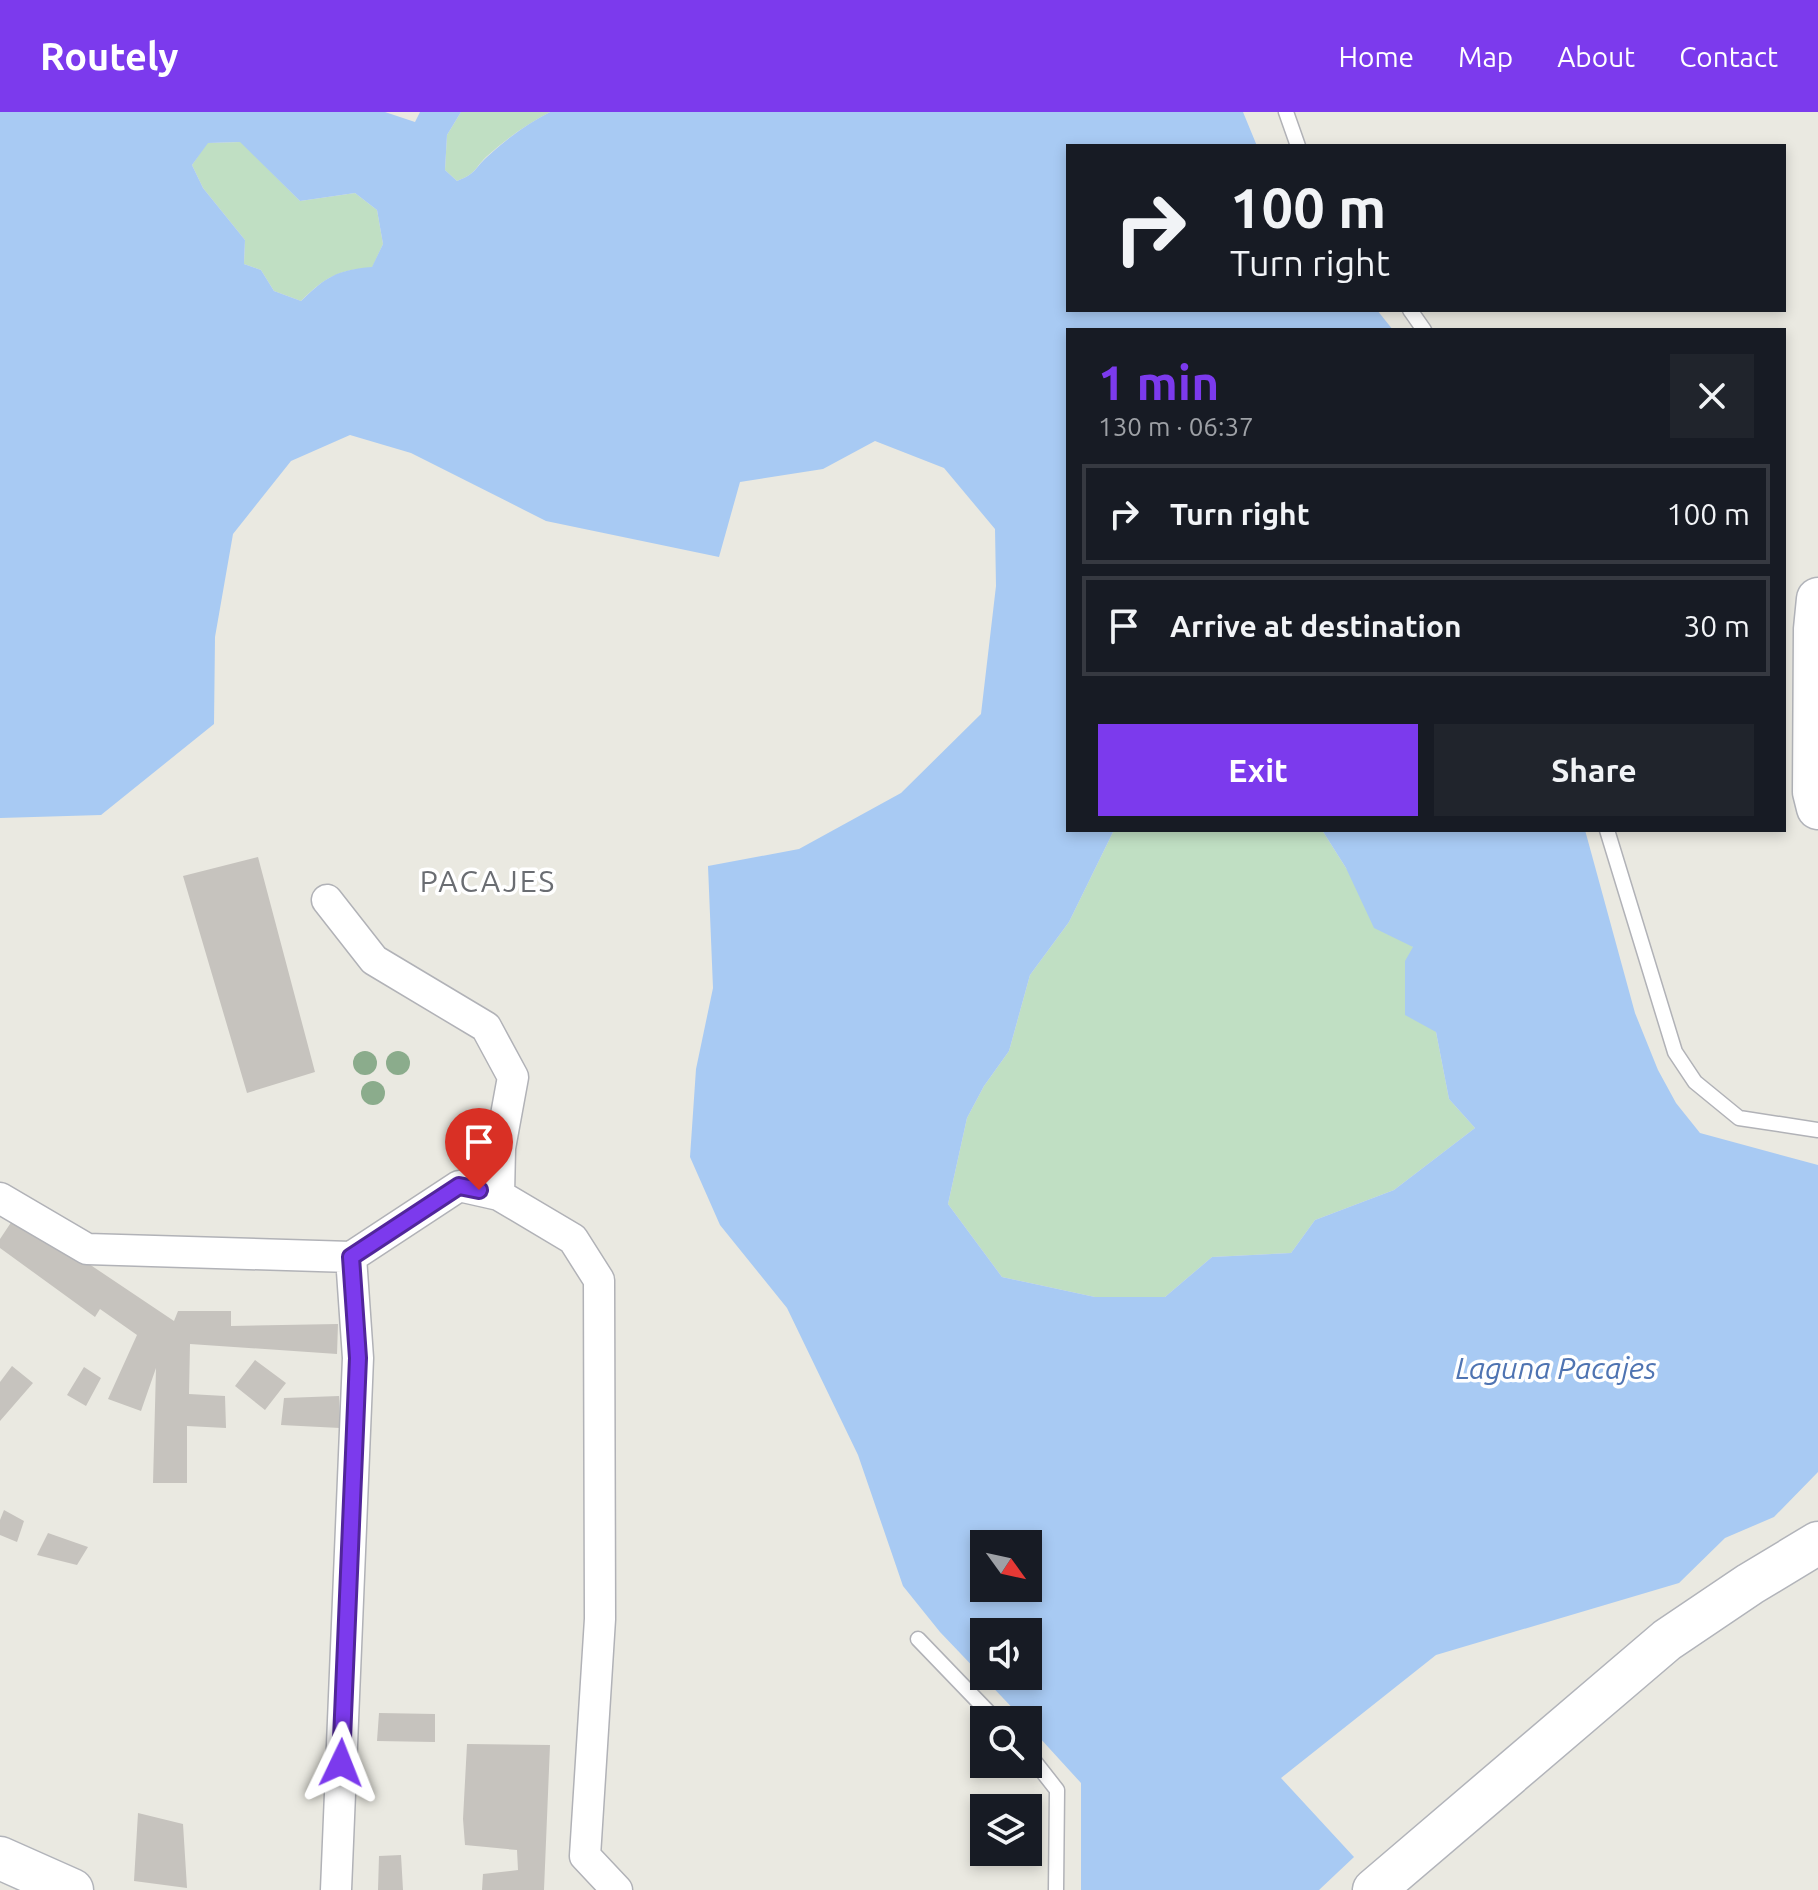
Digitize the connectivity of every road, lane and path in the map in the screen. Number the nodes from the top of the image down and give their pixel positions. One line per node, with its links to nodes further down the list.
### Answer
1 (1286, 112): 2 (lane)
2 (1297, 144)
3 (1817, 620): 4 (main road)
4 (1818, 808)
5 (1608, 832): 7 (lane)
6 (327, 900): 8 (street)
7 (1818, 1130)
8 (499, 1195): 10 (street); 18 (street)
9 (1, 1200): 10 (street)
10 (351, 1257): 17 (street)
11 (1818, 1543): 20 (main road)
12 (918, 1639): 13 (lane)
13 (983, 1706)
14 (1042, 1771): 19 (lane)
15 (0, 1858): 16 (main road)
16 (72, 1890)
17 (336, 1890)
18 (617, 1890)
19 (1056, 1890)
20 (1374, 1890)

